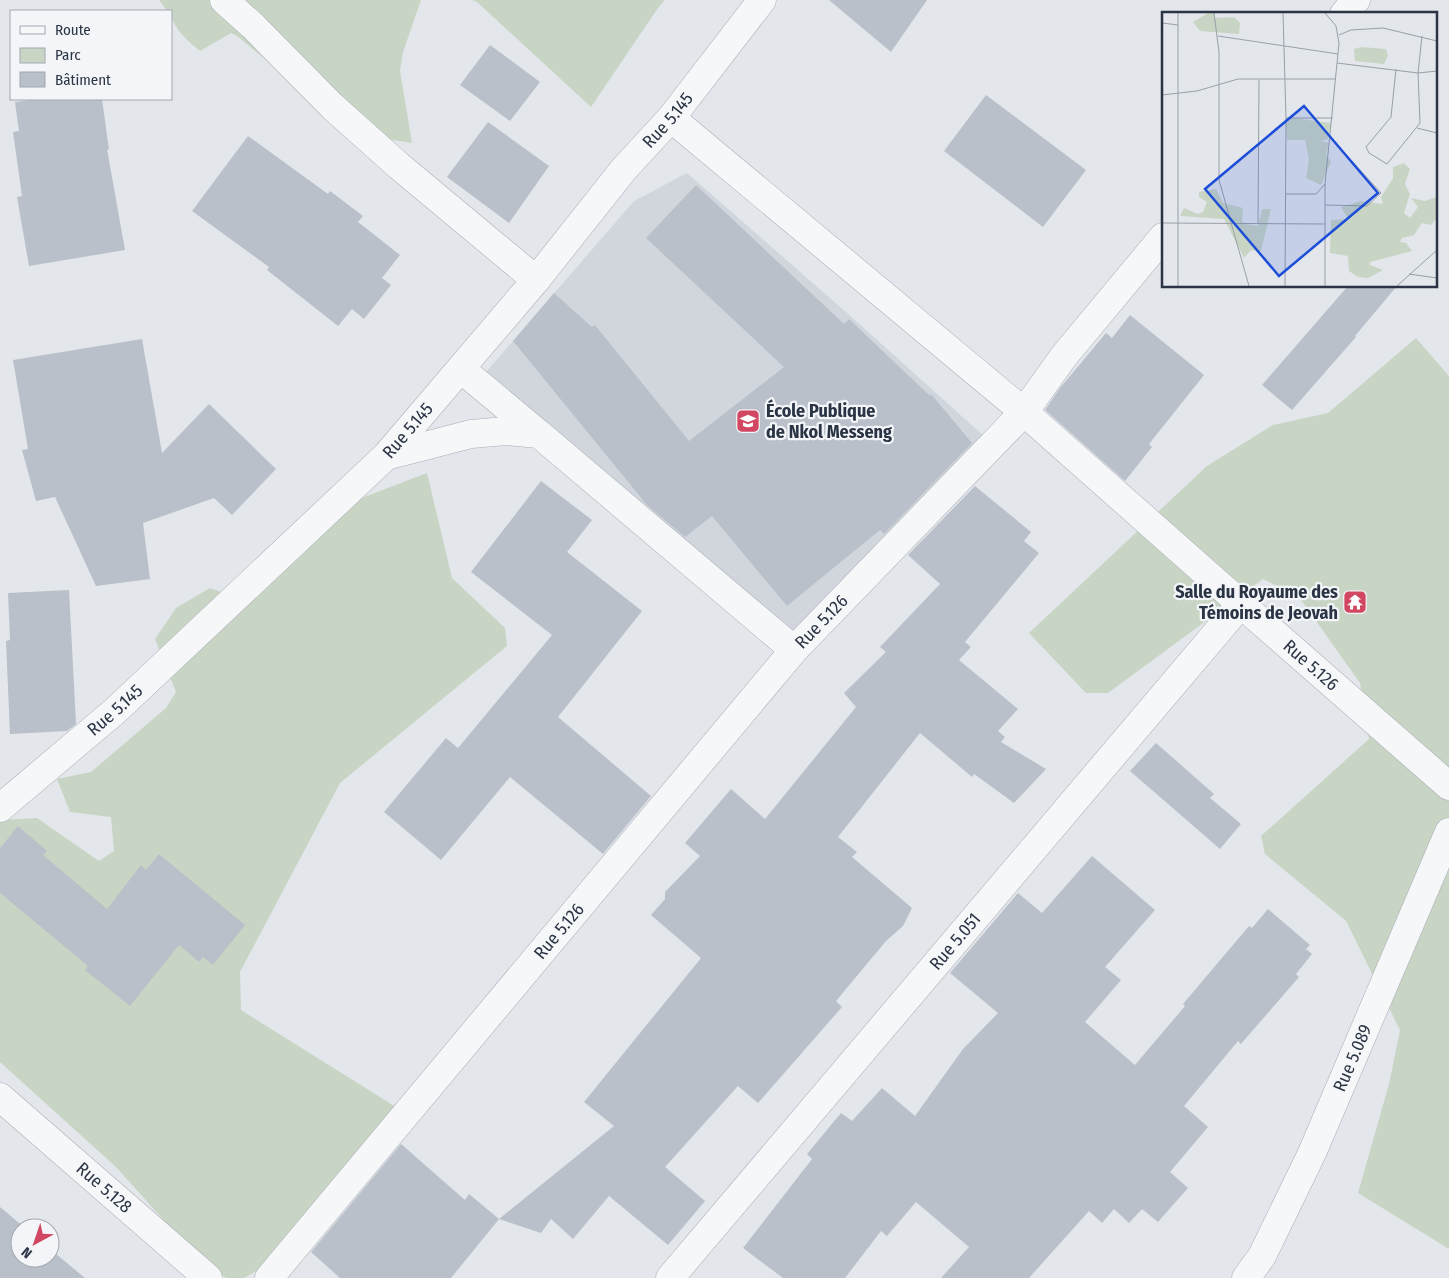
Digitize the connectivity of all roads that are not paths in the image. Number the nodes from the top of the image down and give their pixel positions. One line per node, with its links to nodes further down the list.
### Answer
1 (224, 0): 7 (street)
2 (762, 0): 5 (street, Rue 5.145)
3 (1356, 0): 4 (street)
4 (1346, 12)
5 (672, 118): 7 (street, Rue 5.145); 9 (street)
6 (1162, 238): 9 (street)
7 (536, 280): 8 (street, Rue 5.145)
8 (461, 369): 10 (street); 11 (street, Rue 5.145)
9 (1024, 412): 12 (street, Rue 5.126); 13 (street, Rue 5.126)
10 (539, 434): 11 (street); 13 (street)
11 (386, 456): 15 (street, Rue 5.145)
12 (1241, 604): 14 (street, Rue 5.126); 20 (street, Rue 5.051)
13 (794, 650): 19 (street, Rue 5.126)
14 (1449, 786)
15 (0, 808)
16 (1449, 832): 21 (street, Rue 5.089)
17 (0, 1097): 18 (street, Rue 5.128)
18 (208, 1278)
19 (268, 1278)
20 (670, 1278)
21 (1246, 1278)

